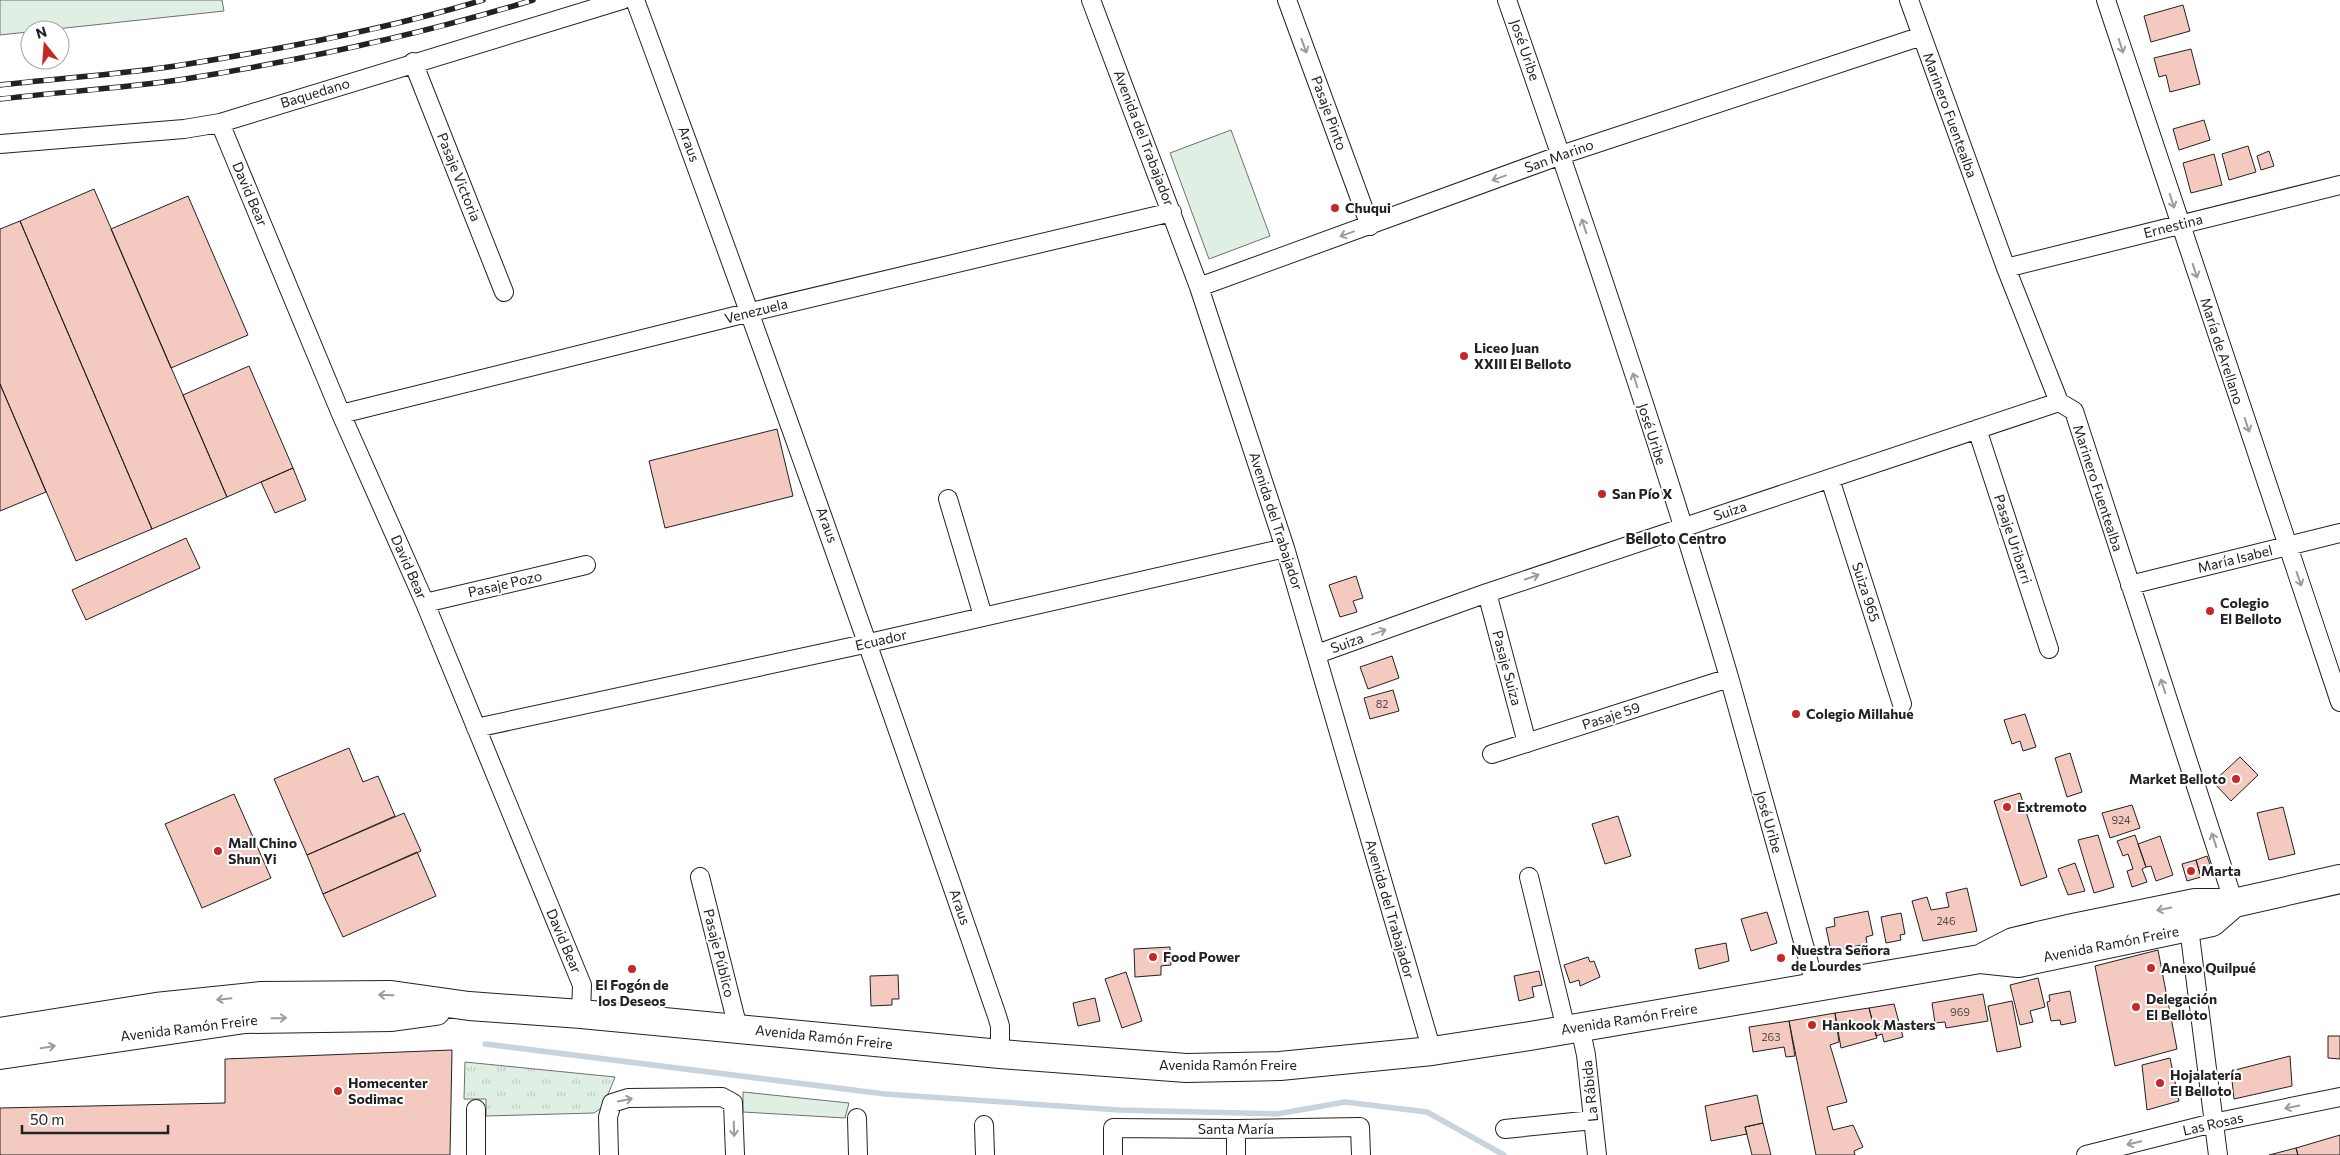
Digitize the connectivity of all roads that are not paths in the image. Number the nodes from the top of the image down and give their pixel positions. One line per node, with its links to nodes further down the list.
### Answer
1 (622, 0): 9 (street, Baquedano)
2 (635, 0): 20 (street, Araus)
3 (1091, 0): 14 (street, Avenida del Trabajador)
4 (1287, 0): 16 (street, Pasaje Pinto, one-way to 16)
5 (1507, 0): 12 (street, José Uribe)
6 (1909, 0): 8 (street, Marinero Fuentealba)
7 (2106, 0): 15 (street, María de Arellano, one-way to 15)
8 (1922, 36): 12 (street, San Marino); 17 (street, Marinero Fuentealba)
9 (413, 62): 10 (street, Baquedano); 19 (street, Pasaje Victoria)
10 (220, 123): 11 (street, Baquedano); 22 (street, David Bear)
11 (0, 144)
12 (1561, 155): 16 (street, San Marino, one-way to 16); 26 (street, José Uribe, one-way to 12)
13 (2340, 186): 15 (street, Ernestina)
14 (1172, 212): 18 (street, Avenida del Trabajador); 20 (street, Venezuela)
15 (2180, 225): 17 (street, Ernestina); 28 (street, María de Arellano, one-way to 28)
16 (1370, 226): 18 (street, San Marino, one-way to 18)
17 (2006, 268): 21 (street, Marinero Fuentealba)
18 (1199, 287): 29 (street, Avenida del Trabajador)
19 (504, 292)
20 (751, 312): 22 (street, Venezuela); 35 (street, Araus)
21 (2059, 402): 23 (street, Suiza); 31 (street, Marinero Fuentealba)
22 (341, 414): 33 (street, David Bear)
23 (1977, 429): 24 (street, Suiza); 36 (street, Pasaje Uribarri)
24 (1830, 479): 26 (street, Suiza); 40 (street, Suiza 965)
25 (948, 499): 34 (street)
26 (1682, 526): 32 (street, Suiza, one-way to 26); 38 (street, José Uribe)
27 (2340, 533): 28 (street, María Isabel)
28 (2287, 546): 31 (street, María Isabel); 39 (street, María de Arellano, one-way to 39)
29 (1285, 548): 34 (street, Ecuador); 37 (street, Avenida del Trabajador)
30 (586, 565): 33 (street, Pasaje Pozo)
31 (2130, 585): 47 (street, Marinero Fuentealba, one-way to 31)
32 (1487, 592): 37 (street, Suiza, one-way to 32); 42 (street, Pasaje Suiza)
33 (425, 603): 41 (street, David Bear)
34 (983, 616): 35 (street, Ecuador)
35 (869, 642): 41 (street, Ecuador); 56 (street, Araus)
36 (2049, 649)
37 (1317, 654): 55 (street, Avenida del Trabajador)
38 (1729, 678): 42 (street, Pasaje 59); 50 (street, José Uribe)
39 (2340, 702)
40 (1902, 704)
41 (476, 728): 51 (street, David Bear)
42 (1527, 743): 43 (street, Pasaje 59)
43 (1492, 754)
44 (700, 877): 52 (street, Pasaje Público)
45 (1529, 877): 53 (street, La Rábida)
46 (2340, 878): 47 (main road, Avenida Ramón Freire)
47 (2223, 903): 48 (main road, Avenida Ramón Freire); 49 (main road, Avenida Ramón Freire, one-way to 49)
48 (2189, 928): 49 (main road, Avenida Ramón Freire); 61 (street)
49 (1980, 959): 50 (main road, Avenida Ramón Freire)
50 (1816, 988): 53 (main road, Avenida Ramón Freire)
51 (582, 1014): 52 (main road, Avenida Ramón Freire); 54 (main road, Avenida Ramón Freire)
52 (738, 1028): 56 (main road, Avenida Ramón Freire)
53 (1573, 1028): 55 (main road, Avenida Ramón Freire); 60 (street, La Rábida)
54 (1, 1038)
55 (1432, 1051): 56 (main road, Avenida Ramón Freire)
56 (1000, 1054)
57 (2340, 1097): 61 (street, Las Rosas, one-way to 61)
58 (476, 1109): 65 (street)
59 (857, 1118): 68 (street)
60 (1593, 1120): 64 (street); 73 (street, La Rábida)
61 (2213, 1123): 74 (street, Las Rosas, one-way to 74); 75 (street)
62 (984, 1125): 69 (street)
63 (1236, 1129): 70 (street, Santa María); 71 (street); 72 (street, Santa María)
64 (1505, 1129)
65 (476, 1155)
66 (609, 1155): 67 (street, one-way to 67)
67 (735, 1155)
68 (858, 1155)
69 (985, 1155)
70 (1113, 1155)
71 (1236, 1155)
72 (1361, 1155)
73 (1597, 1155)
74 (2086, 1155)
75 (2218, 1155)

